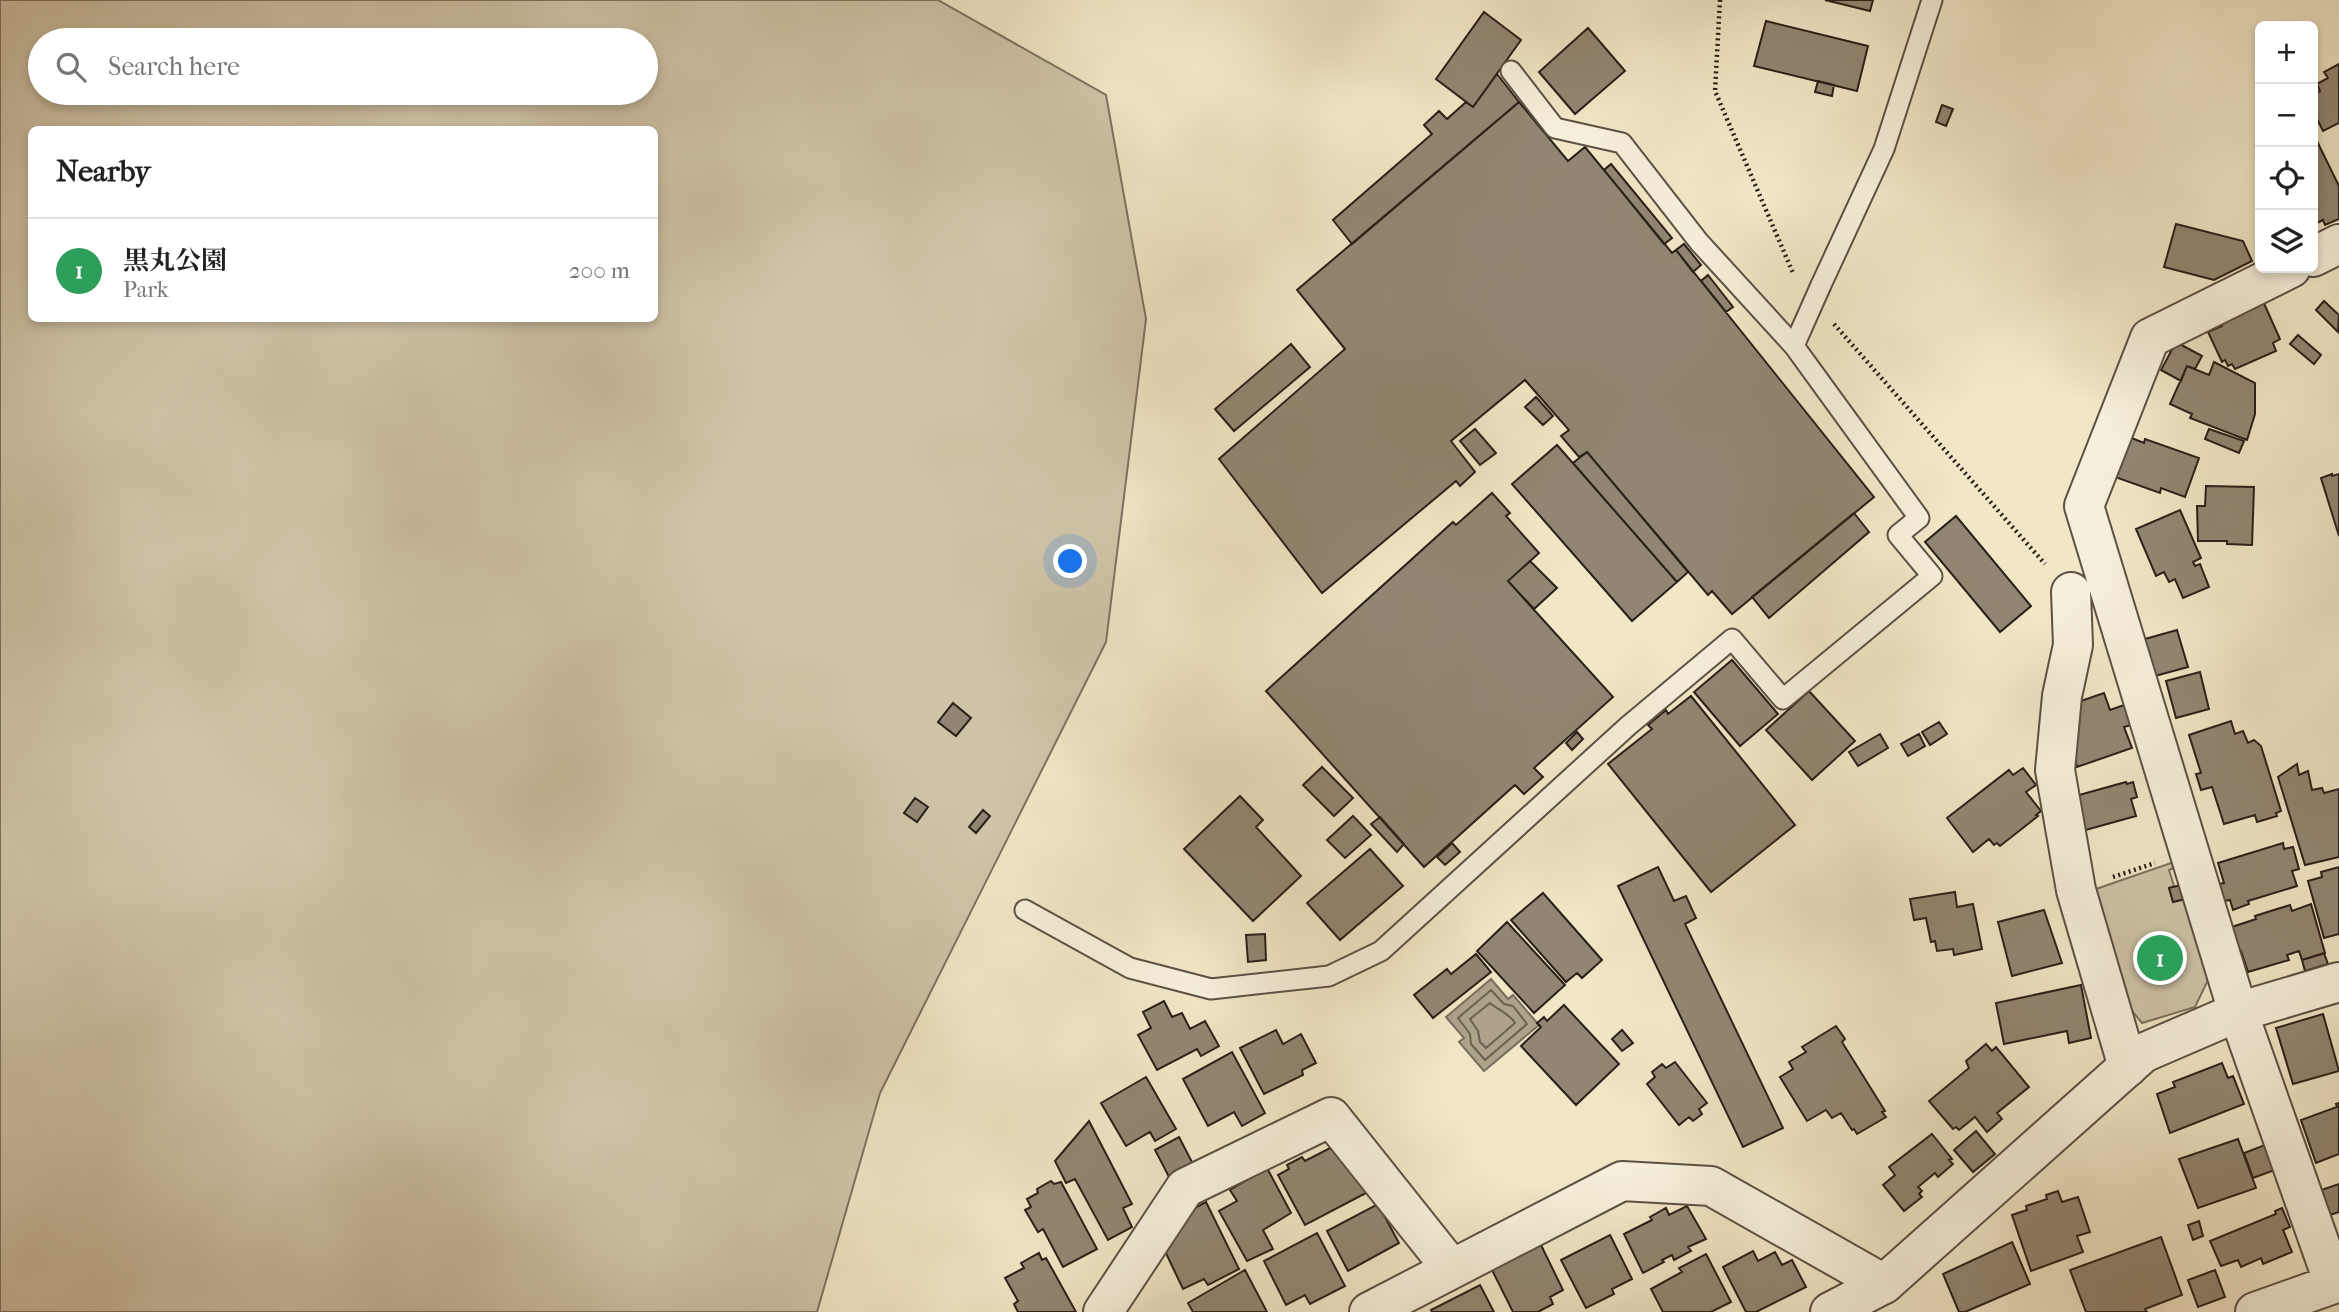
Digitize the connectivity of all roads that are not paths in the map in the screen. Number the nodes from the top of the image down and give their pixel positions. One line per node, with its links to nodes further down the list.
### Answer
1 (1932, 0): 6 (lane, bridge)
2 (1511, 71): 6 (lane)
3 (2339, 244): 4 (street)
4 (2318, 254)
5 (2281, 273): 10 (street)
6 (1797, 338): 8 (lane)
7 (2071, 592): 11 (street)
8 (1026, 910)
9 (2339, 982): 10 (street)
10 (2238, 1012): 11 (street); 13 (street)
11 (2128, 1067): 14 (street)
12 (1452, 1269): 14 (street); 15 (street); 16 (street)
13 (2337, 1283): 18 (street)
14 (1889, 1298): 17 (street)
15 (1102, 1312)
16 (1369, 1312)
17 (1830, 1312)
18 (2255, 1312)

